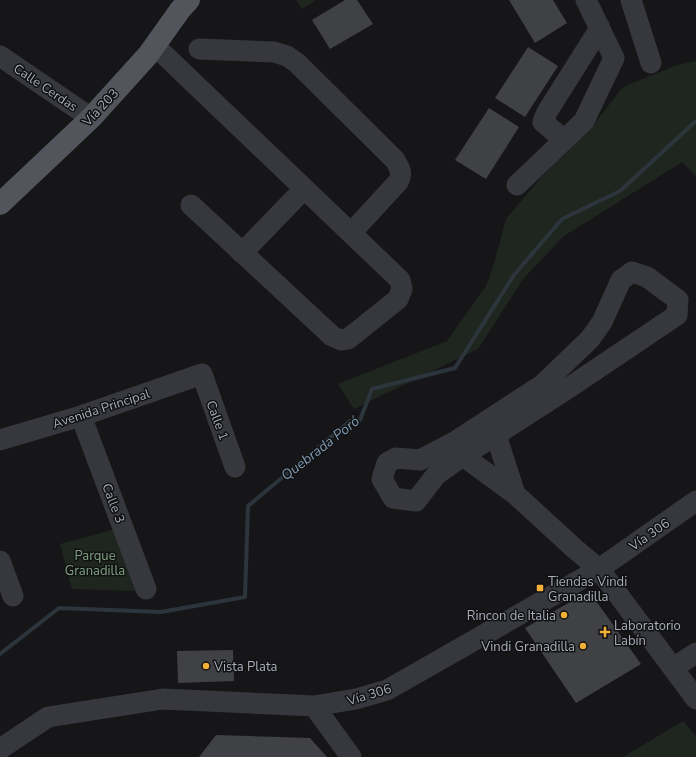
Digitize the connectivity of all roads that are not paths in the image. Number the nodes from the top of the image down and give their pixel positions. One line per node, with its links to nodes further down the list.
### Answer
1 (188, 0): 5 (main road, Vía 203)
2 (586, 0): 4 (street)
3 (631, 0): 8 (street)
4 (600, 28): 10 (street); 10 (street)
5 (155, 46): 9 (main road, Vía 203); 12 (street)
6 (199, 49): 15 (street)
7 (0, 56): 9 (street, Calle Cerdas)
8 (651, 63)
9 (92, 118): 13 (main road, Vía 203)
10 (564, 140): 11 (street)
11 (517, 185)
12 (304, 189): 15 (street); 16 (street)
13 (2, 197)
14 (191, 205): 16 (street)
15 (351, 233): 16 (street)
16 (242, 253)
17 (554, 373): 19 (street); 19 (street); 21 (street)
18 (202, 374): 20 (street, Avenida Principal); 23 (street, Calle 1)
19 (567, 389): 21 (street)
20 (81, 416): 22 (street, Avenida Principal); 28 (street, Calle 3)
21 (491, 428): 24 (street); 24 (street)
22 (0, 440)
23 (235, 467)
24 (515, 494): 27 (street)
25 (696, 501): 27 (street, Vía 306)
26 (0, 561): 29 (street)
27 (599, 569): 31 (street); 33 (street, Vía 306)
28 (146, 590)
29 (13, 596)
30 (696, 653): 31 (street)
31 (673, 668): 32 (street)
32 (696, 699)
33 (314, 706): 34 (street, Vía 306); 35 (street)
34 (0, 748)
35 (350, 757)

